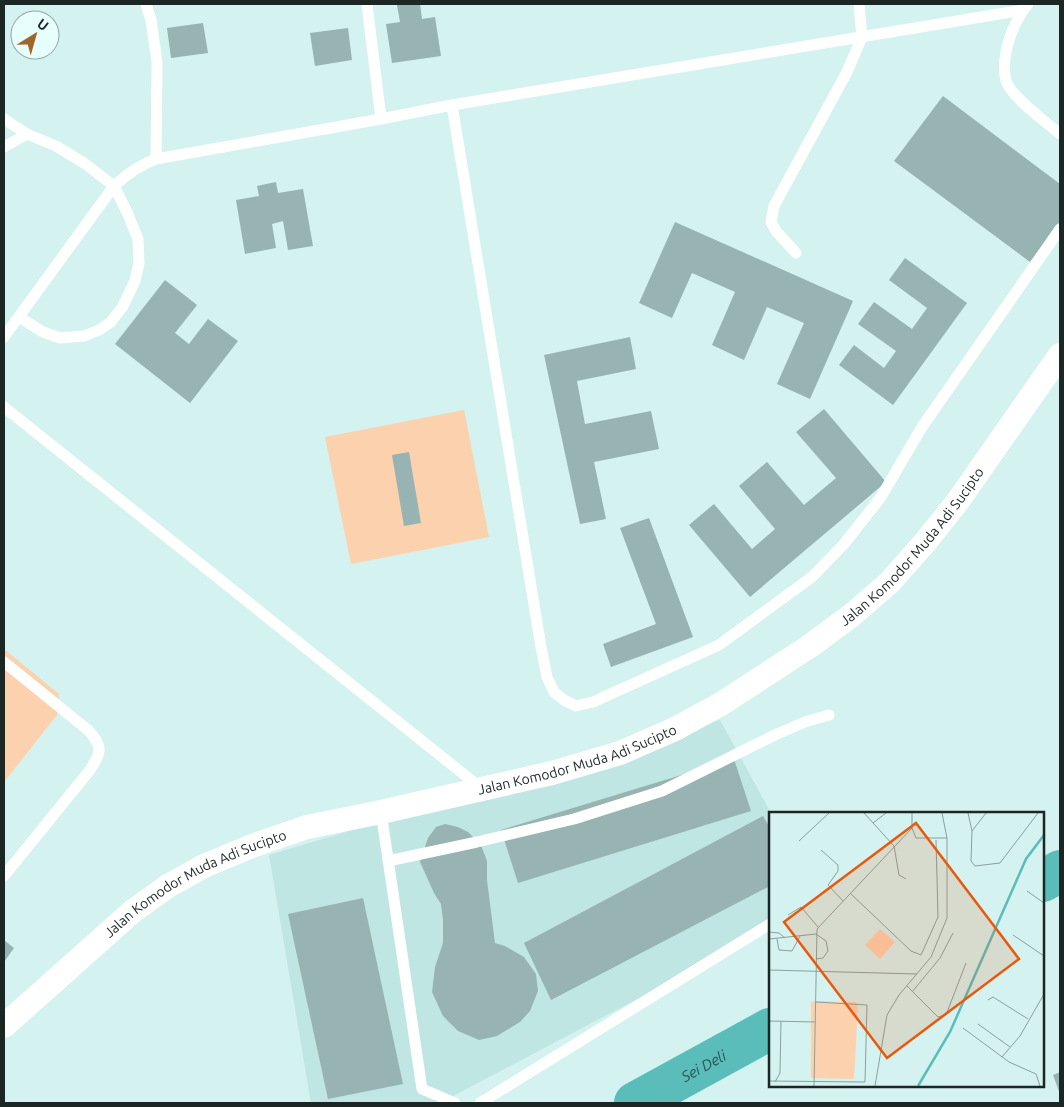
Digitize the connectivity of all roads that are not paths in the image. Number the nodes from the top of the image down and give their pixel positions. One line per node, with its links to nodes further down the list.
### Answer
1 (146, 4): 12 (lane)
2 (367, 4): 7 (lane)
3 (859, 4): 5 (lane)
4 (1026, 7): 5 (lane); 10 (lane)
5 (862, 37): 6 (lane); 15 (lane)
6 (452, 105): 7 (lane); 14 (lane)
7 (381, 119): 12 (lane)
8 (4, 120): 9 (lane)
9 (27, 134): 11 (lane); 13 (lane)
10 (1060, 134)
11 (4, 147)
12 (156, 159): 13 (lane)
13 (114, 186): 16 (lane); 16 (lane)
14 (1060, 229)
15 (796, 253)
16 (19, 317): 17 (lane)
17 (4, 336)
18 (1060, 355): 22 (street, Jalan Komodor Muda Adi Sucipto)
19 (4, 408): 22 (lane)
20 (4, 662): 25 (lane)
21 (830, 715): 24 (lane)
22 (483, 789): 23 (street, Jalan Komodor Muda Adi Sucipto)
23 (381, 812): 24 (lane); 27 (street, Jalan Komodor Muda Adi Sucipto)
24 (388, 861): 28 (lane)
25 (4, 876)
26 (769, 925): 29 (lane)
27 (5, 1024)
28 (455, 1103)
29 (480, 1103)

